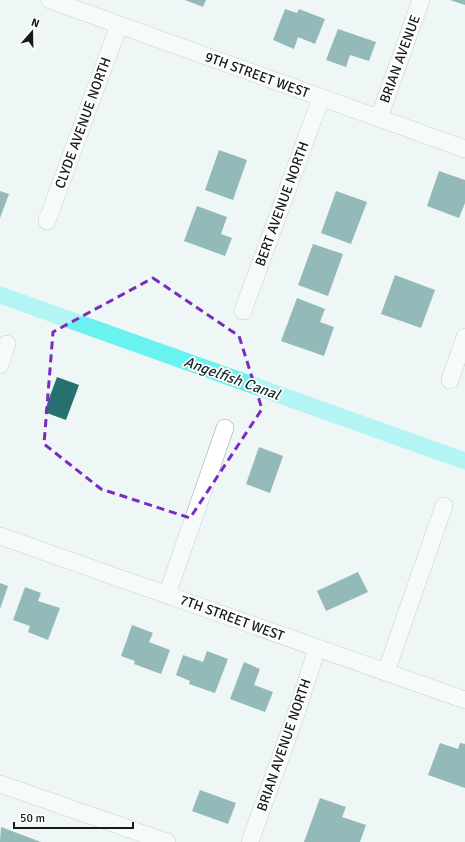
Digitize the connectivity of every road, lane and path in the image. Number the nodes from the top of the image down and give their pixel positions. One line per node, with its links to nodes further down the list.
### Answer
1 (50, 0): 3 (street, 9TH STREET WEST)
2 (421, 0): 5 (street, BRIAN AVENUE)
3 (119, 25): 4 (street, 9TH STREET WEST); 7 (street, CLYDE AVENUE NORTH)
4 (321, 98): 5 (street, 9TH STREET WEST); 8 (street, BERT AVENUE NORTH)
5 (379, 118): 6 (street, 9TH STREET WEST)
6 (465, 150)
7 (47, 221)
8 (243, 311)
9 (465, 337): 12 (street)
10 (7, 344): 11 (street)
11 (0, 364)
12 (450, 380)
13 (225, 428): 16 (street)
14 (444, 506): 18 (street)
15 (0, 536): 16 (street, 7TH STREET WEST)
16 (167, 595): 17 (street, 7TH STREET WEST)
17 (317, 649): 18 (street, 7TH STREET WEST); 22 (street, BRIAN AVENUE NORTH)
18 (386, 672): 19 (street, 7TH STREET WEST)
19 (465, 700)
20 (0, 784): 21 (street)
21 (166, 842)
22 (250, 842)

